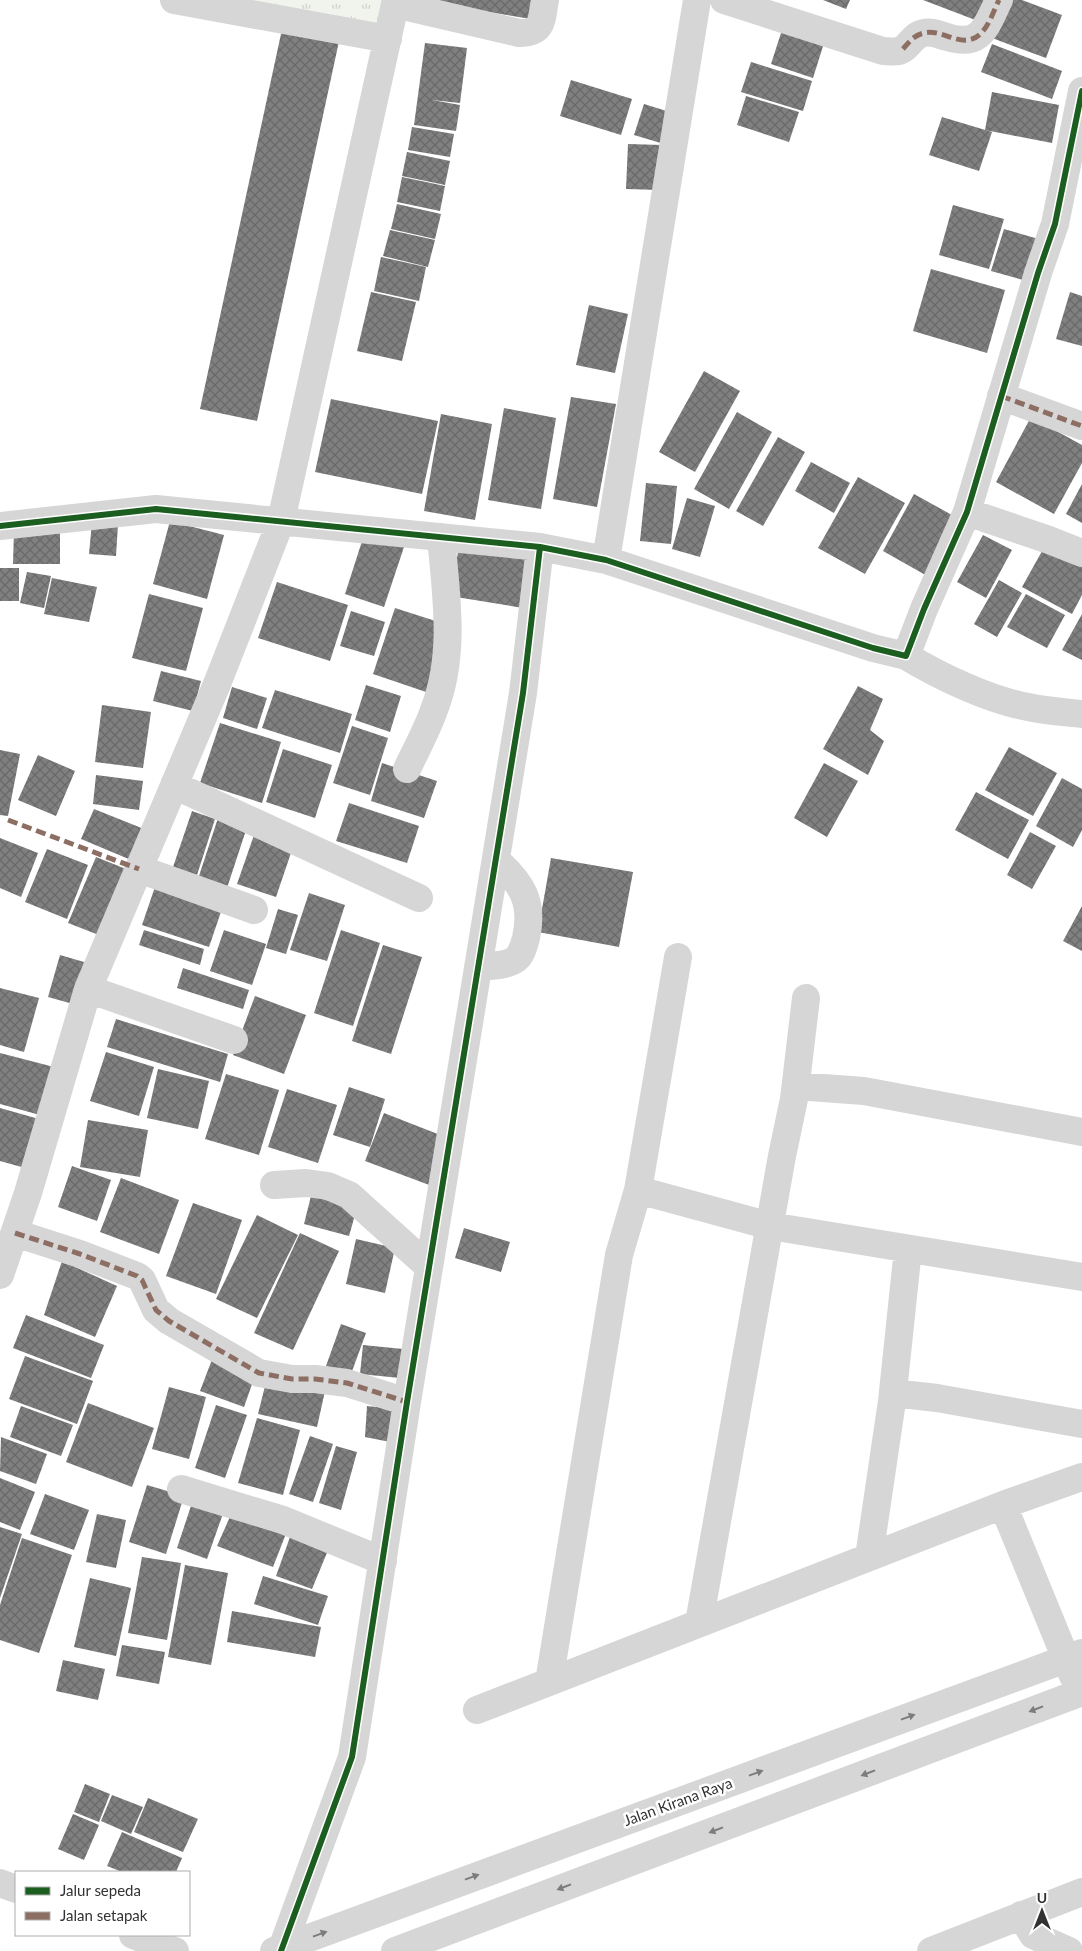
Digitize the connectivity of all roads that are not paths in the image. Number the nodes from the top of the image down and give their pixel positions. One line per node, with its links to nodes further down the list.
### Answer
1 (174, 0): 7 (street)
2 (545, 0): 6 (street)
3 (697, 0): 17 (street)
4 (724, 0): 5 (street)
5 (1000, 0)
6 (396, 2): 7 (street)
7 (388, 39): 12 (street)
8 (1082, 91): 9 (street)
9 (1001, 396): 10 (street); 11 (street)
10 (1082, 426)
11 (967, 512): 16 (street); 18 (street)
12 (282, 521): 13 (street); 14 (street); 21 (street)
13 (0, 526)
14 (441, 537): 15 (street); 20 (street)
15 (540, 547): 17 (street); 22 (street)
16 (1082, 553)
17 (606, 560): 18 (street)
18 (906, 656): 19 (street)
19 (1082, 714)
20 (408, 769)
21 (174, 786): 23 (street); 24 (street)
22 (496, 860): 27 (street); 27 (street)
23 (139, 869): 25 (street); 28 (street)
24 (419, 898)
25 (254, 910)
26 (678, 957): 34 (street)
27 (478, 967): 38 (street)
28 (88, 989): 30 (street); 36 (street)
29 (806, 998): 31 (street)
30 (234, 1040)
31 (796, 1086): 32 (street); 35 (street)
32 (1082, 1132)
33 (274, 1185): 38 (street)
34 (638, 1190): 35 (street); 51 (street)
35 (770, 1226): 37 (street); 49 (street)
36 (15, 1233): 39 (street); 42 (street)
37 (908, 1249): 40 (street); 41 (street)
38 (430, 1267): 42 (street)
39 (0, 1275)
40 (1082, 1278)
41 (893, 1393): 43 (street); 47 (street)
42 (408, 1402): 48 (street)
43 (1082, 1424)
44 (1082, 1477): 46 (street)
45 (181, 1489): 48 (street)
46 (1002, 1506): 47 (street); 50 (street)
47 (869, 1557): 49 (street)
48 (383, 1561): 59 (street)
49 (699, 1623): 51 (street)
50 (1074, 1656): 52 (street); 59 (street, Jalan Kirana Raya, one-way to 50)
51 (549, 1682): 53 (street)
52 (1081, 1694): 61 (street, one-way to 61)
53 (477, 1710)
54 (0, 1883): 55 (street)
55 (15, 1889)
56 (1082, 1892): 57 (street)
57 (1022, 1915): 62 (street); 63 (street)
58 (136, 1936): 60 (street)
59 (279, 1950)
60 (175, 1951)
61 (395, 1951)
62 (931, 1951)
63 (1069, 1951)

